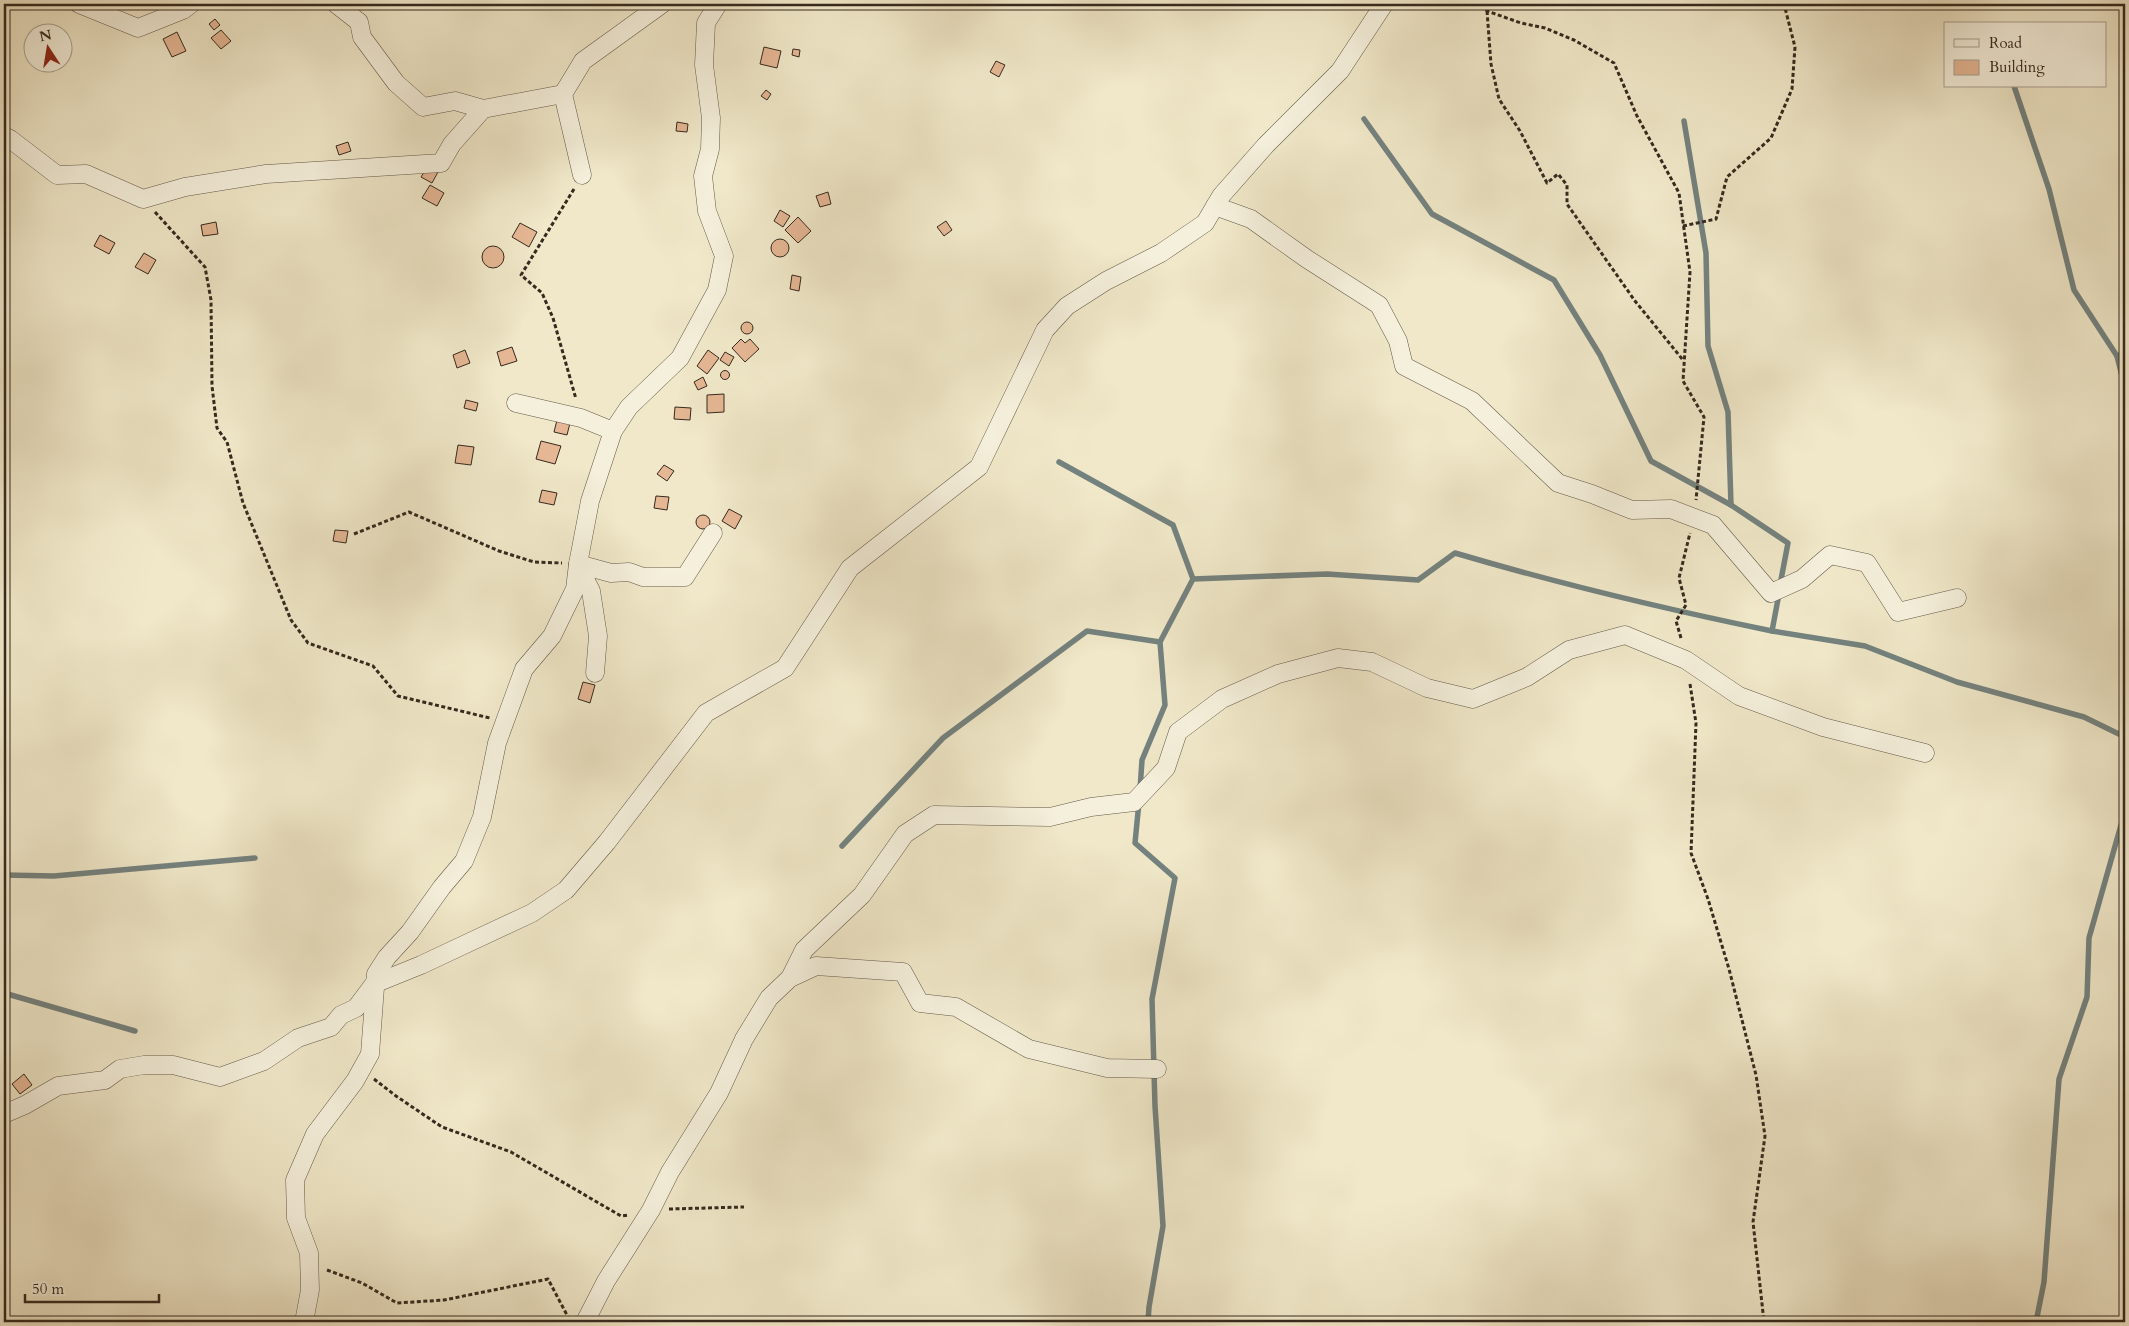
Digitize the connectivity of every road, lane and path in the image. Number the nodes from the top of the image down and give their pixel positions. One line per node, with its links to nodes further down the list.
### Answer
1 (79, 4): 2 (street)
2 (191, 4)
3 (336, 4): 11 (street)
4 (662, 4): 10 (street)
5 (718, 4): 20 (street)
6 (1384, 4): 15 (street)
7 (1483, 4): 9 (path)
8 (1784, 4): 16 (path)
9 (1487, 11): 16 (path); 17 (path)
10 (563, 94): 11 (street); 13 (street)
11 (482, 109): 14 (street)
12 (4, 136): 14 (street)
13 (582, 175): 19 (path)
14 (143, 199): 28 (path)
15 (1215, 206): 21 (street); 31 (street)
16 (1683, 226): 17 (path)
17 (1683, 360): 21 (path)
18 (516, 403): 19 (street)
19 (580, 418): 20 (street)
20 (613, 431): 24 (street)
21 (1694, 518): 25 (street); 26 (path)
22 (713, 532): 24 (street)
23 (354, 534): 24 (path)
24 (578, 564): 27 (street); 28 (street)
25 (1957, 598)
26 (1687, 662): 29 (street); 30 (street); 41 (path)
27 (595, 673)
28 (505, 721): 31 (street)
29 (1924, 753)
30 (790, 978): 33 (street); 36 (street)
31 (374, 984): 32 (street); 34 (street)
32 (362, 1069): 36 (path); 37 (street)
33 (1157, 1069)
34 (4, 1114)
35 (744, 1207): 36 (path)
36 (651, 1210): 40 (street)
37 (310, 1264): 38 (street); 39 (path)
38 (304, 1322)
39 (571, 1322)
40 (585, 1322)
41 (1764, 1322)

